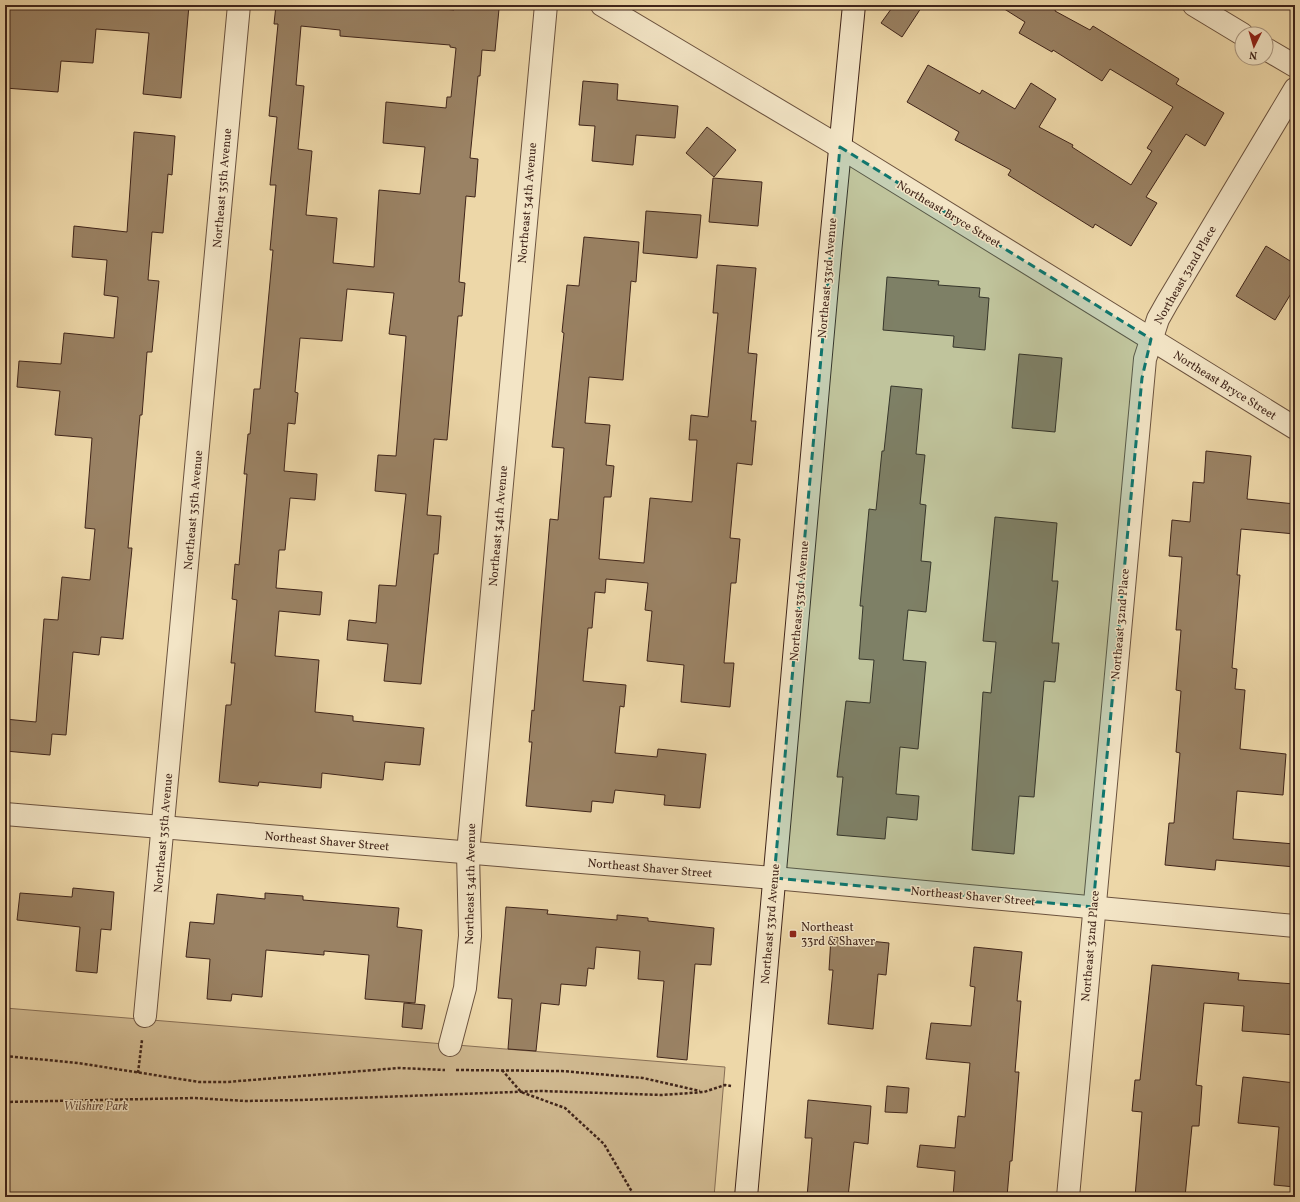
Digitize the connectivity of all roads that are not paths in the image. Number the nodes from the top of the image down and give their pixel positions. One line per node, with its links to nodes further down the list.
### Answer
1 (239, 5): 14 (street, Northeast 35th Avenue)
2 (546, 5): 15 (street, Northeast 34th Avenue)
3 (602, 5): 10 (street, Northeast Bryce Street)
4 (854, 5): 10 (street, Northeast 33rd Avenue)
5 (1194, 5): 6 (street)
6 (1234, 29)
7 (1274, 54): 8 (street)
8 (1295, 66)
9 (1295, 89): 11 (street, Northeast 32nd Place)
10 (840, 147): 11 (street, Northeast Bryce Street); 16 (street, Northeast 33rd Avenue)
11 (1151, 339): 12 (street, Northeast Bryce Street); 17 (street, Northeast 32nd Place)
12 (1295, 428)
13 (5, 814): 14 (street, Northeast Shaver Street)
14 (164, 827): 15 (street, Northeast Shaver Street); 19 (street, Northeast 35th Avenue)
15 (468, 853): 16 (street, Northeast Shaver Street); 20 (street, Northeast 34th Avenue)
16 (774, 878): 17 (street, Northeast Shaver Street); 21 (street, Northeast 33rd Avenue)
17 (1093, 907): 18 (street, Northeast Shaver Street); 22 (street, Northeast 32nd Place)
18 (1295, 926)
19 (145, 1016)
20 (450, 1045)
21 (746, 1197)
22 (1068, 1197)

